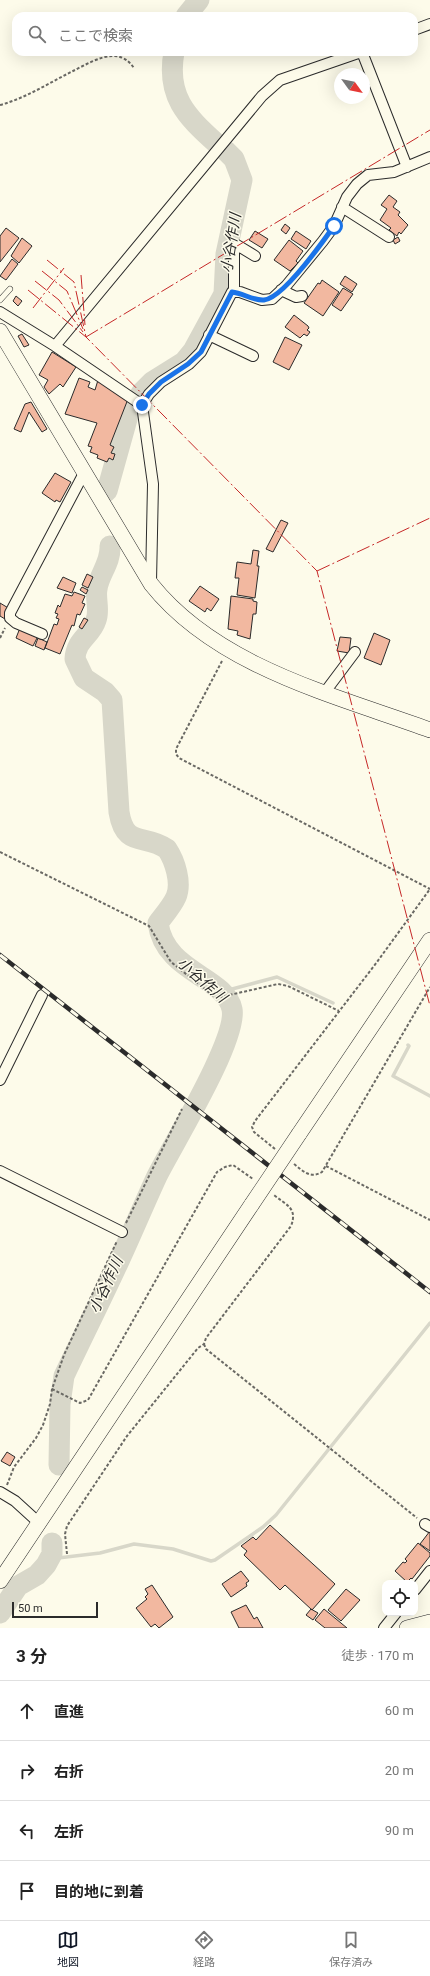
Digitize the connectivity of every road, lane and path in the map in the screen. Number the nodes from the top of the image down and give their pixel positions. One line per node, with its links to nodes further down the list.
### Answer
1 (430, 24): 2 (street)
2 (418, 28)
3 (350, 56): 20 (street)
4 (364, 56): 8 (street)
5 (134, 68): 6 (path)
6 (0, 105)
7 (430, 157): 8 (street)
8 (407, 167): 9 (street)
9 (342, 207): 10 (street); 13 (street)
10 (389, 236)
11 (255, 256): 14 (street)
12 (10, 289): 16 (lane)
13 (281, 290): 14 (street); 15 (street)
14 (234, 292): 19 (street)
15 (302, 296)
16 (0, 300)
17 (0, 312): 20 (street)
18 (0, 332): 23 (street)
19 (210, 335): 21 (street); 22 (street)
20 (55, 346): 22 (street)
21 (252, 356)
22 (137, 402): 24 (street)
23 (84, 473): 24 (street); 25 (street)
24 (150, 584): 26 (street)
25 (42, 634)
26 (228, 649): 28 (street); 31 (path)
27 (355, 652): 28 (street)
28 (325, 692): 29 (street)
29 (430, 730)
30 (0, 852): 34 (path)
31 (430, 889)
32 (430, 940): 45 (street, bridge)
33 (42, 995): 35 (street)
34 (339, 1011)
35 (0, 1080)
36 (182, 1109): 40 (path)
37 (326, 1166): 39 (path)
38 (0, 1171): 40 (street)
39 (430, 1220)
40 (122, 1232): 42 (path)
41 (204, 1344): 46 (path)
42 (52, 1389): 43 (path); 44 (path)
43 (66, 1397)
44 (2, 1493): 45 (street)
45 (38, 1522): 48 (street)
46 (427, 1525)
47 (430, 1571): 49 (street)
48 (0, 1581)
49 (418, 1586)
50 (394, 1616): 52 (street)
51 (430, 1622): 53 (street)
52 (384, 1628)
53 (407, 1628)

